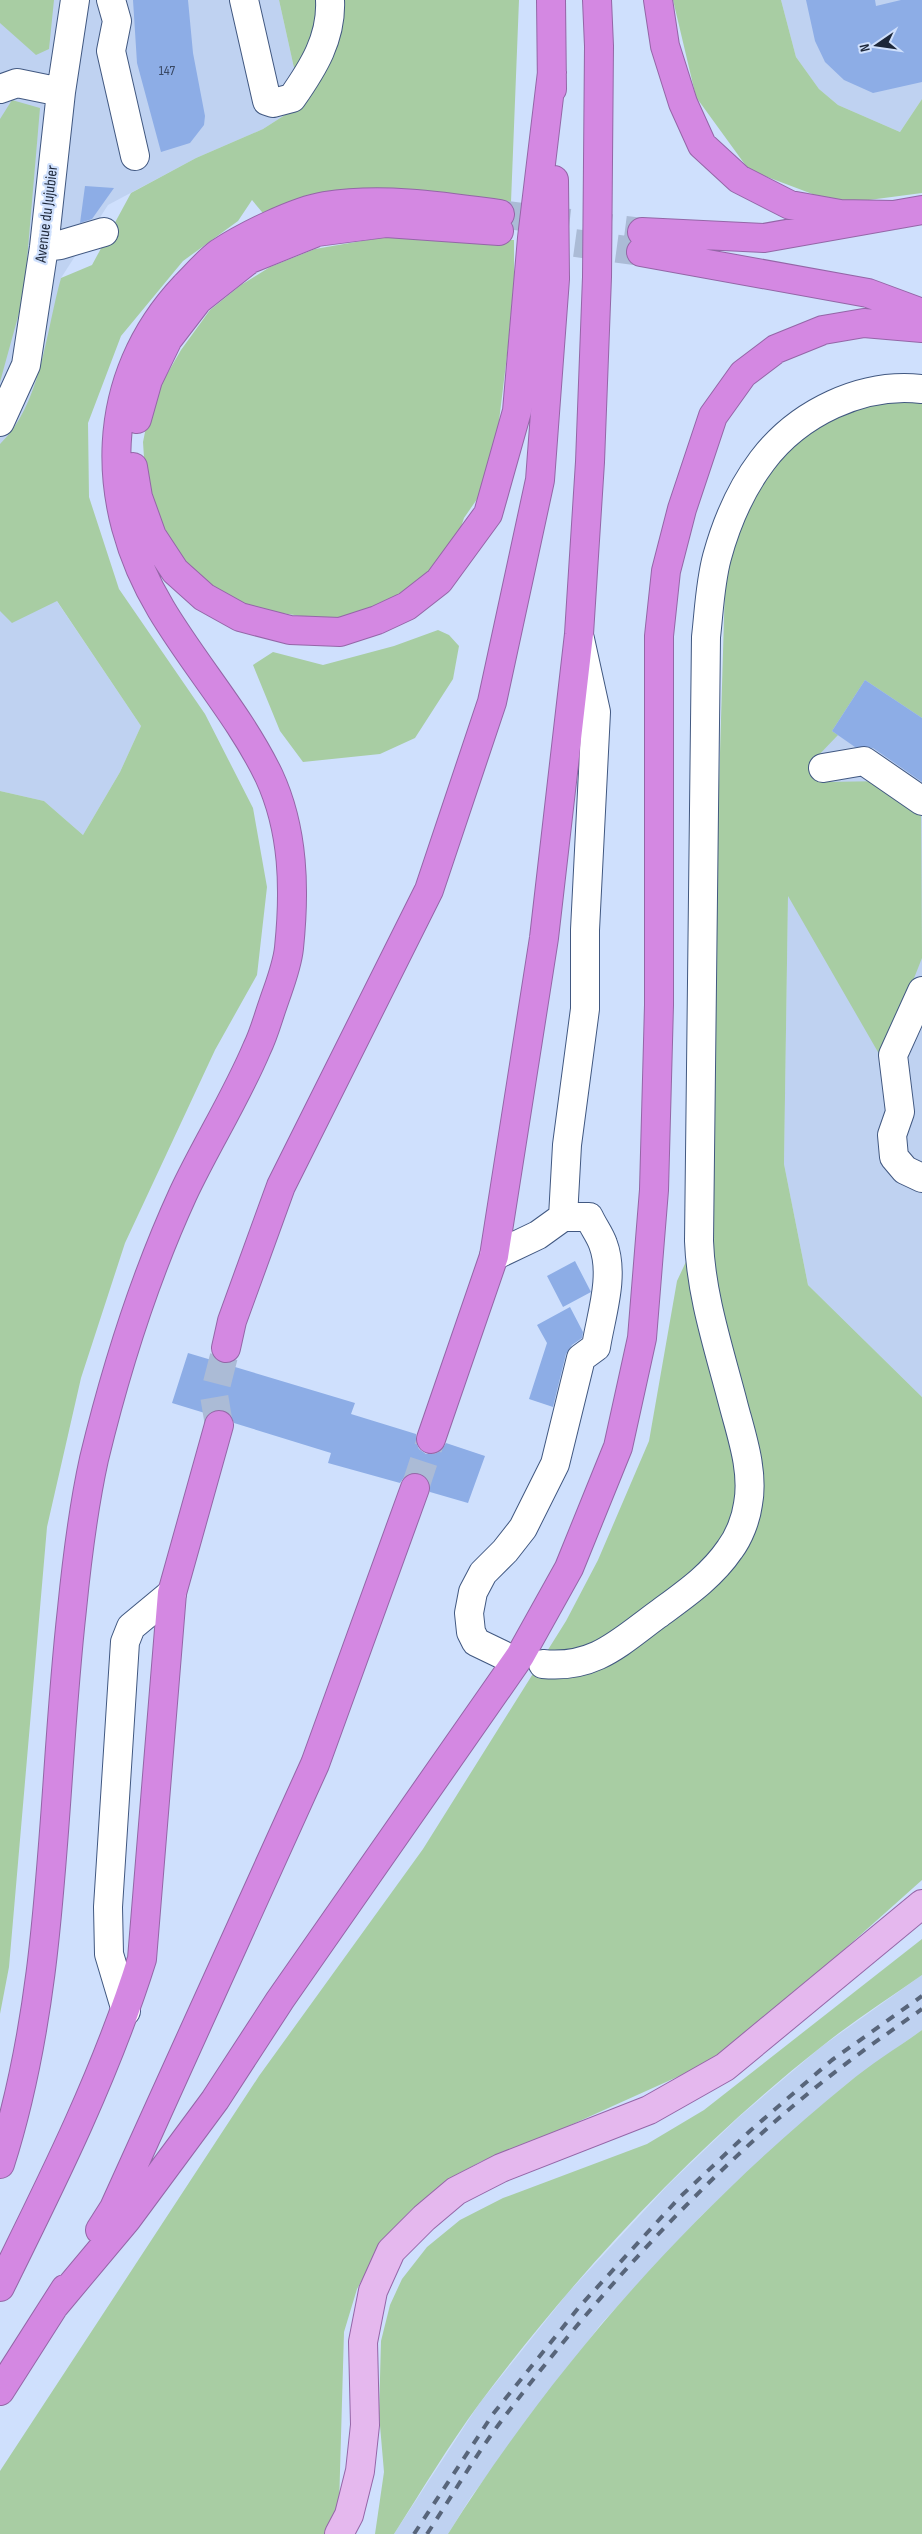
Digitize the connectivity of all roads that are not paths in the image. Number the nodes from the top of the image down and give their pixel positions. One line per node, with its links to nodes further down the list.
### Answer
1 (75, 0): 8 (street, Avenue du Jujubier)
2 (111, 0): 9 (street)
3 (244, 0): 4 (street)
4 (330, 0)
5 (550, 0): 10 (highway)
6 (597, 0): 22 (highway)
7 (658, 0): 15 (highway)
8 (69, 47): 9 (street); 12 (street, Avenue du Jujubier)
9 (111, 51): 13 (street)
10 (552, 72): 29 (highway); 38 (highway)
11 (0, 89): 12 (street)
12 (61, 92): 17 (street, Avenue du Jujubier)
13 (135, 156)
14 (922, 210): 15 (highway)
15 (894, 215): 18 (highway)
16 (104, 232): 17 (street)
17 (44, 247): 21 (street, Avenue du Jujubier)
18 (922, 313)
19 (922, 328): 40 (highway)
20 (922, 389): 35 (street)
21 (0, 422)
22 (579, 634): 27 (street); 28 (highway)
23 (823, 768): 24 (street)
24 (922, 801)
25 (922, 991): 26 (street)
26 (922, 1178)
27 (563, 1217): 28 (street); 34 (street)
28 (494, 1256): 31 (highway)
29 (226, 1348)
30 (219, 1425): 33 (highway)
31 (431, 1439)
32 (415, 1488): 40 (highway)
33 (172, 1593): 37 (highway); 37 (street)
34 (502, 1655)
35 (543, 1664)
36 (922, 1904): 42 (main road)
37 (126, 2010): 39 (highway)
38 (0, 2164)
39 (0, 2287)
40 (55, 2305): 41 (highway)
41 (0, 2391)
42 (339, 2534)

